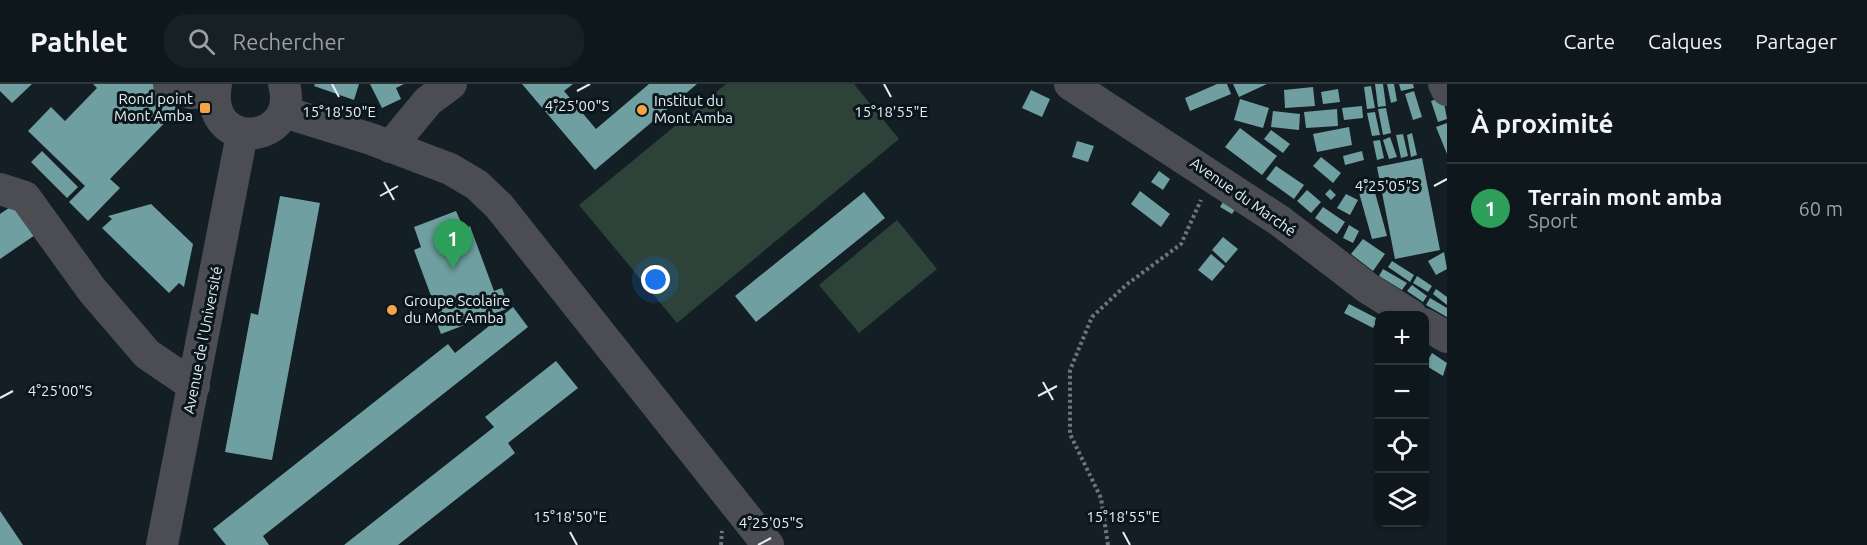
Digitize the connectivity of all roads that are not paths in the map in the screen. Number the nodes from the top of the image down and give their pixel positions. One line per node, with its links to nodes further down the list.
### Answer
1 (169, 84): 5 (street)
2 (451, 84): 9 (street)
3 (1070, 84): 11 (street, Avenue du Marché)
4 (1444, 84): 6 (street)
5 (215, 88): 8 (street)
6 (1447, 90)
7 (284, 98): 8 (street); 9 (street)
8 (242, 134): 14 (street, Avenue de l'Université)
9 (390, 147): 16 (street)
10 (0, 189): 14 (street)
11 (1404, 311)
12 (1429, 327): 13 (street)
13 (1447, 338)
14 (194, 386): 15 (street, Avenue de l'Université)
15 (162, 545)
16 (768, 545)

